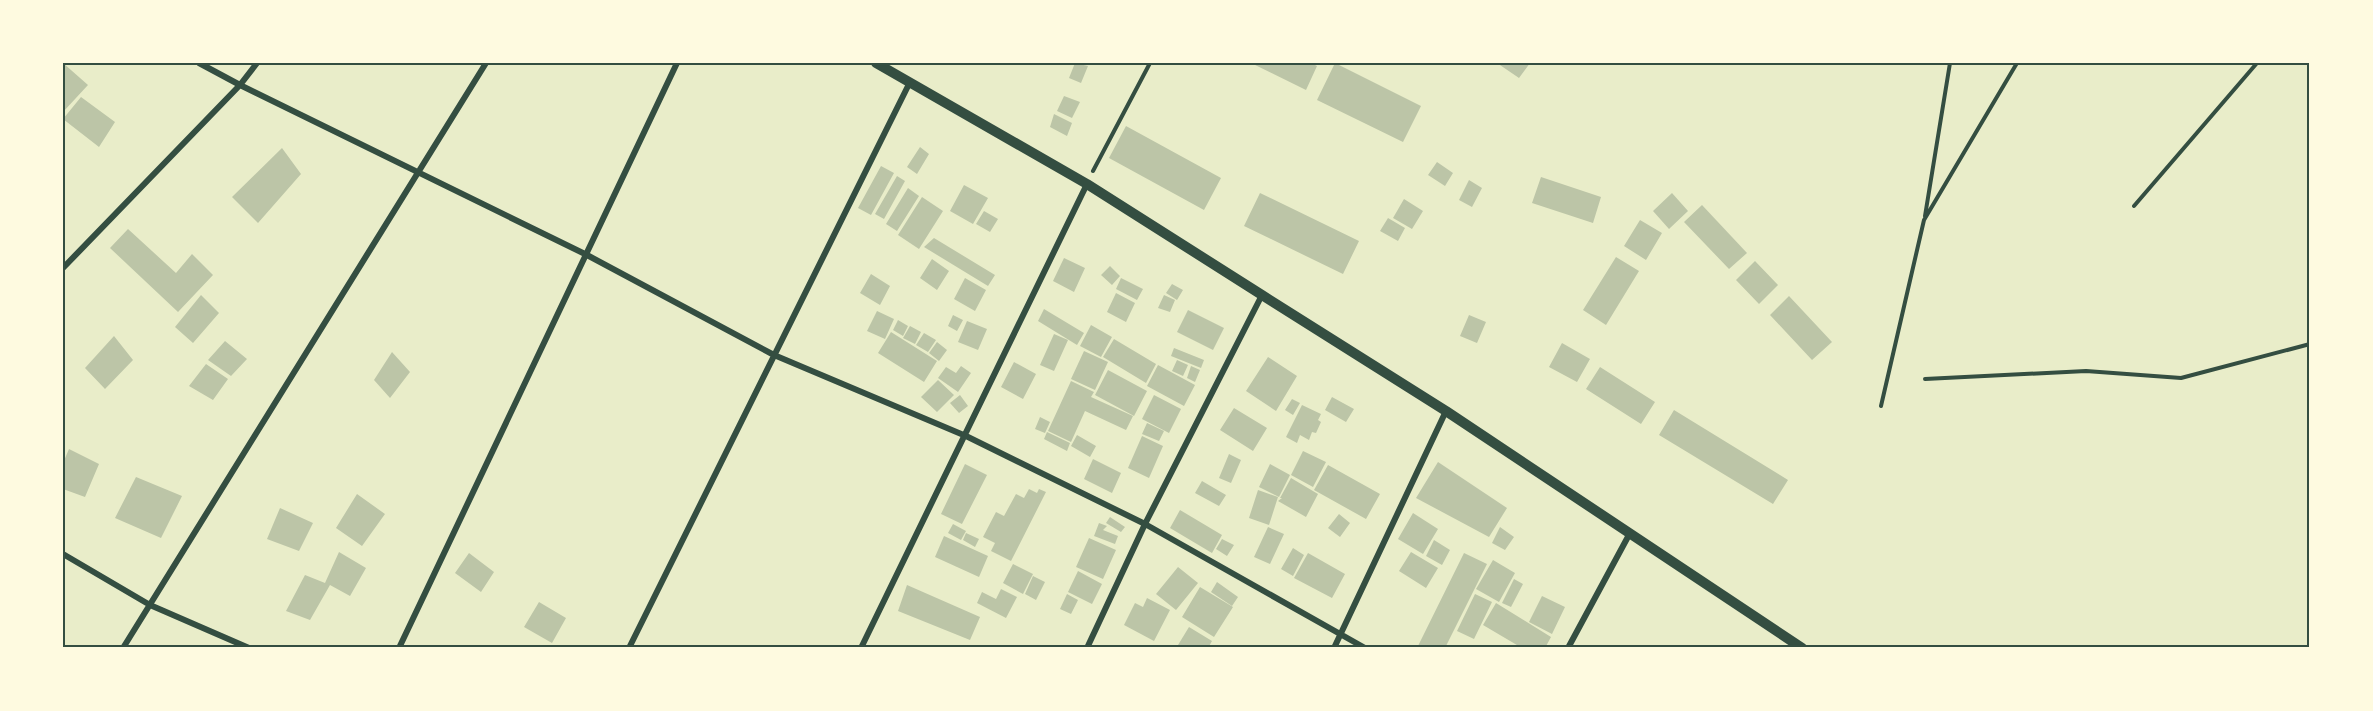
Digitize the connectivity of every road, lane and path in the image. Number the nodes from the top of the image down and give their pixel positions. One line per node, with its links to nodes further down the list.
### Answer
1 (199, 63): 11 (street)
2 (257, 63): 11 (street)
3 (486, 63): 12 (street)
4 (677, 63): 16 (street)
5 (876, 63): 10 (street)
6 (1150, 63): 13 (path)
7 (1950, 63): 15 (path)
8 (2017, 63): 15 (path)
9 (2257, 63): 14 (path)
10 (910, 82): 13 (street); 20 (street)
11 (240, 85): 12 (street); 17 (street)
12 (418, 172): 16 (street); 28 (street)
13 (1087, 184): 18 (street); 24 (street)
14 (2134, 206)
15 (1924, 220): 22 (path)
16 (587, 255): 20 (street); 32 (street)
17 (63, 268)
18 (1262, 295): 23 (street); 25 (street)
19 (2310, 344): 21 (path)
20 (774, 355): 24 (street); 33 (street)
21 (1925, 379)
22 (1881, 406)
23 (1446, 411): 26 (street); 29 (street)
24 (966, 436): 25 (street); 34 (street)
25 (1145, 524): 29 (street); 35 (street)
26 (1630, 533): 38 (street); 39 (street)
27 (63, 554): 28 (street)
28 (150, 605): 30 (street); 31 (street)
29 (1341, 635): 36 (street); 37 (street)
30 (123, 648)
31 (249, 648)
32 (399, 648)
33 (629, 648)
34 (861, 648)
35 (1087, 648)
36 (1334, 648)
37 (1365, 648)
38 (1568, 648)
39 (1802, 648)

